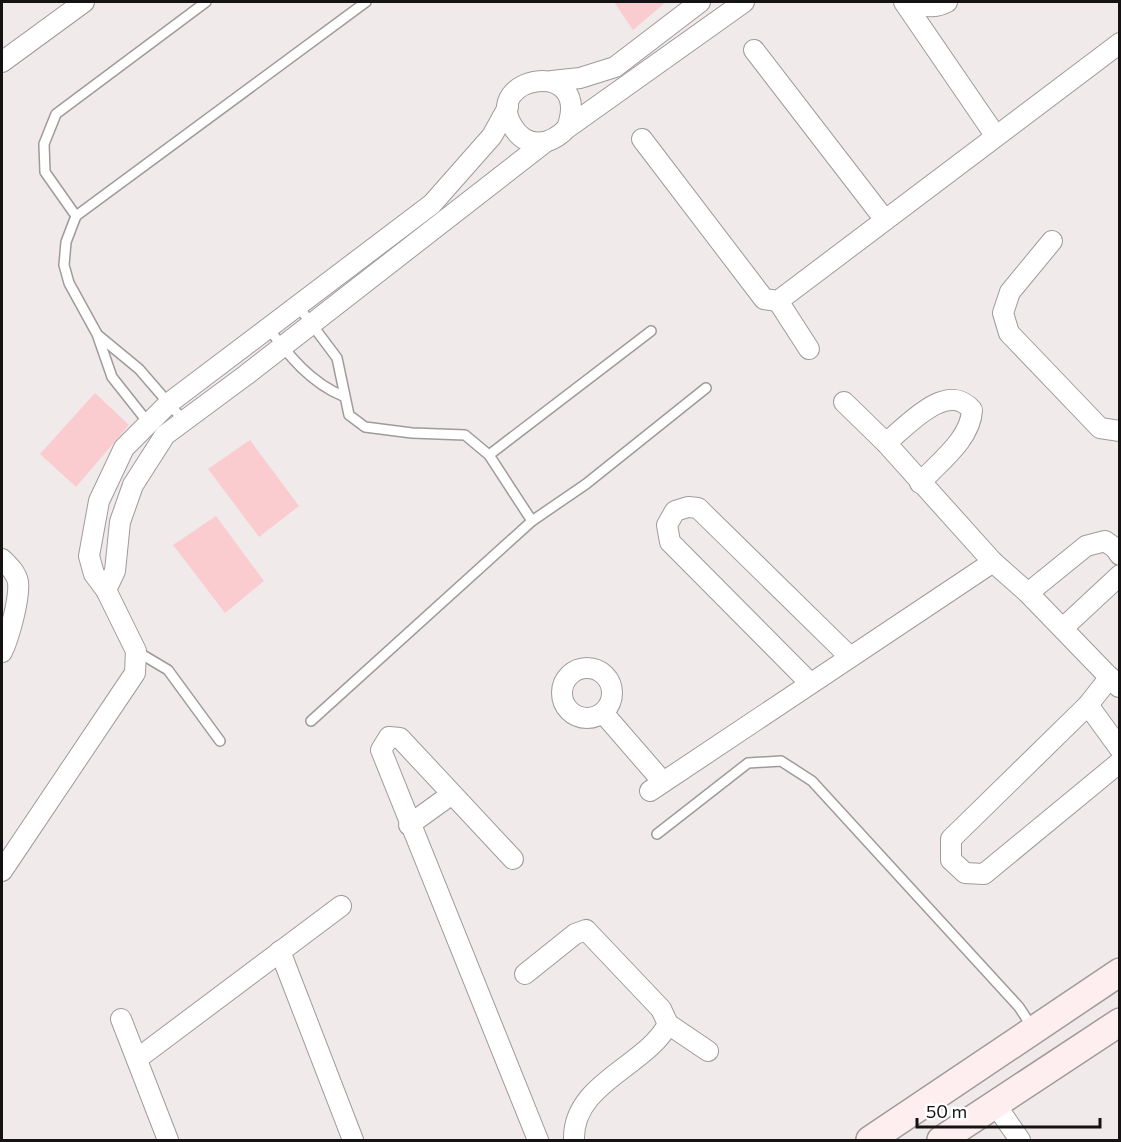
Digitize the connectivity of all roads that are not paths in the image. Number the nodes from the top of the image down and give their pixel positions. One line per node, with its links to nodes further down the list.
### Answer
1 (84, 2): 10 (street)
2 (206, 2): 17 (lane)
3 (366, 2): 17 (lane)
4 (700, 2): 11 (street)
5 (905, 2): 6 (street); 14 (street)
6 (947, 2)
7 (732, 5): 13 (street)
8 (1119, 43): 14 (street)
9 (754, 50): 18 (street)
10 (2, 62)
11 (552, 81): 12 (street); 13 (street)
12 (508, 107): 16 (street); 21 (street)
13 (567, 128): 16 (street)
14 (995, 135): 18 (street)
15 (642, 139): 20 (street)
16 (544, 143): 22 (street)
17 (76, 216): 25 (lane)
18 (885, 220): 20 (street)
19 (1052, 242): 34 (street)
20 (778, 301): 27 (street)
21 (298, 306): 22 (lane); 23 (street)
22 (311, 325): 26 (street); 29 (lane)
23 (269, 329): 26 (lane); 31 (street)
24 (651, 331): 38 (lane)
25 (97, 334): 31 (lane); 33 (lane)
26 (282, 347): 29 (lane); 32 (street)
27 (809, 349)
28 (706, 388): 42 (lane)
29 (344, 396): 38 (lane)
30 (844, 402): 36 (street)
31 (170, 403): 32 (lane); 33 (street)
32 (184, 421): 35 (street)
33 (148, 422): 35 (lane); 37 (street)
34 (1119, 431)
35 (162, 439): 39 (street)
36 (886, 443): 40 (street); 40 (street)
37 (124, 448): 39 (street); 41 (street)
38 (489, 454): 42 (lane)
39 (146, 464): 43 (street)
40 (920, 483): 46 (street)
41 (95, 521): 43 (street); 48 (street)
42 (532, 521): 58 (lane)
43 (120, 522): 48 (street)
44 (1119, 555): 49 (street)
45 (2, 559): 51 (street)
46 (993, 562): 49 (street); 53 (street)
47 (1119, 575): 50 (street)
48 (106, 590): 52 (street)
49 (1028, 593): 50 (street)
50 (1063, 628): 55 (street)
51 (3, 643)
52 (136, 651): 59 (lane); 66 (street)
53 (849, 656): 54 (street); 54 (street)
54 (810, 682): 57 (street)
55 (1115, 682): 56 (street)
56 (1088, 705): 60 (street); 61 (street)
57 (604, 714)
58 (311, 721)
59 (220, 741)
60 (1119, 749)
61 (1119, 762)
62 (453, 794): 63 (street); 63 (street); 65 (street)
63 (409, 825): 80 (street)
64 (657, 834): 74 (lane)
65 (513, 859)
66 (2, 871)
67 (340, 906): 68 (street)
68 (280, 951): 76 (street); 79 (street)
69 (1119, 972): 74 (main road)
70 (525, 975): 73 (street)
71 (121, 1018): 76 (street)
72 (1119, 1022): 77 (main road)
73 (668, 1024): 75 (street); 81 (street)
74 (1035, 1031): 82 (main road)
75 (708, 1051)
76 (136, 1059): 78 (street)
77 (995, 1104): 83 (main road); 84 (street)
78 (168, 1140)
79 (353, 1140)
80 (537, 1140)
81 (574, 1140)
82 (870, 1140)
83 (941, 1140)
84 (1020, 1140)

